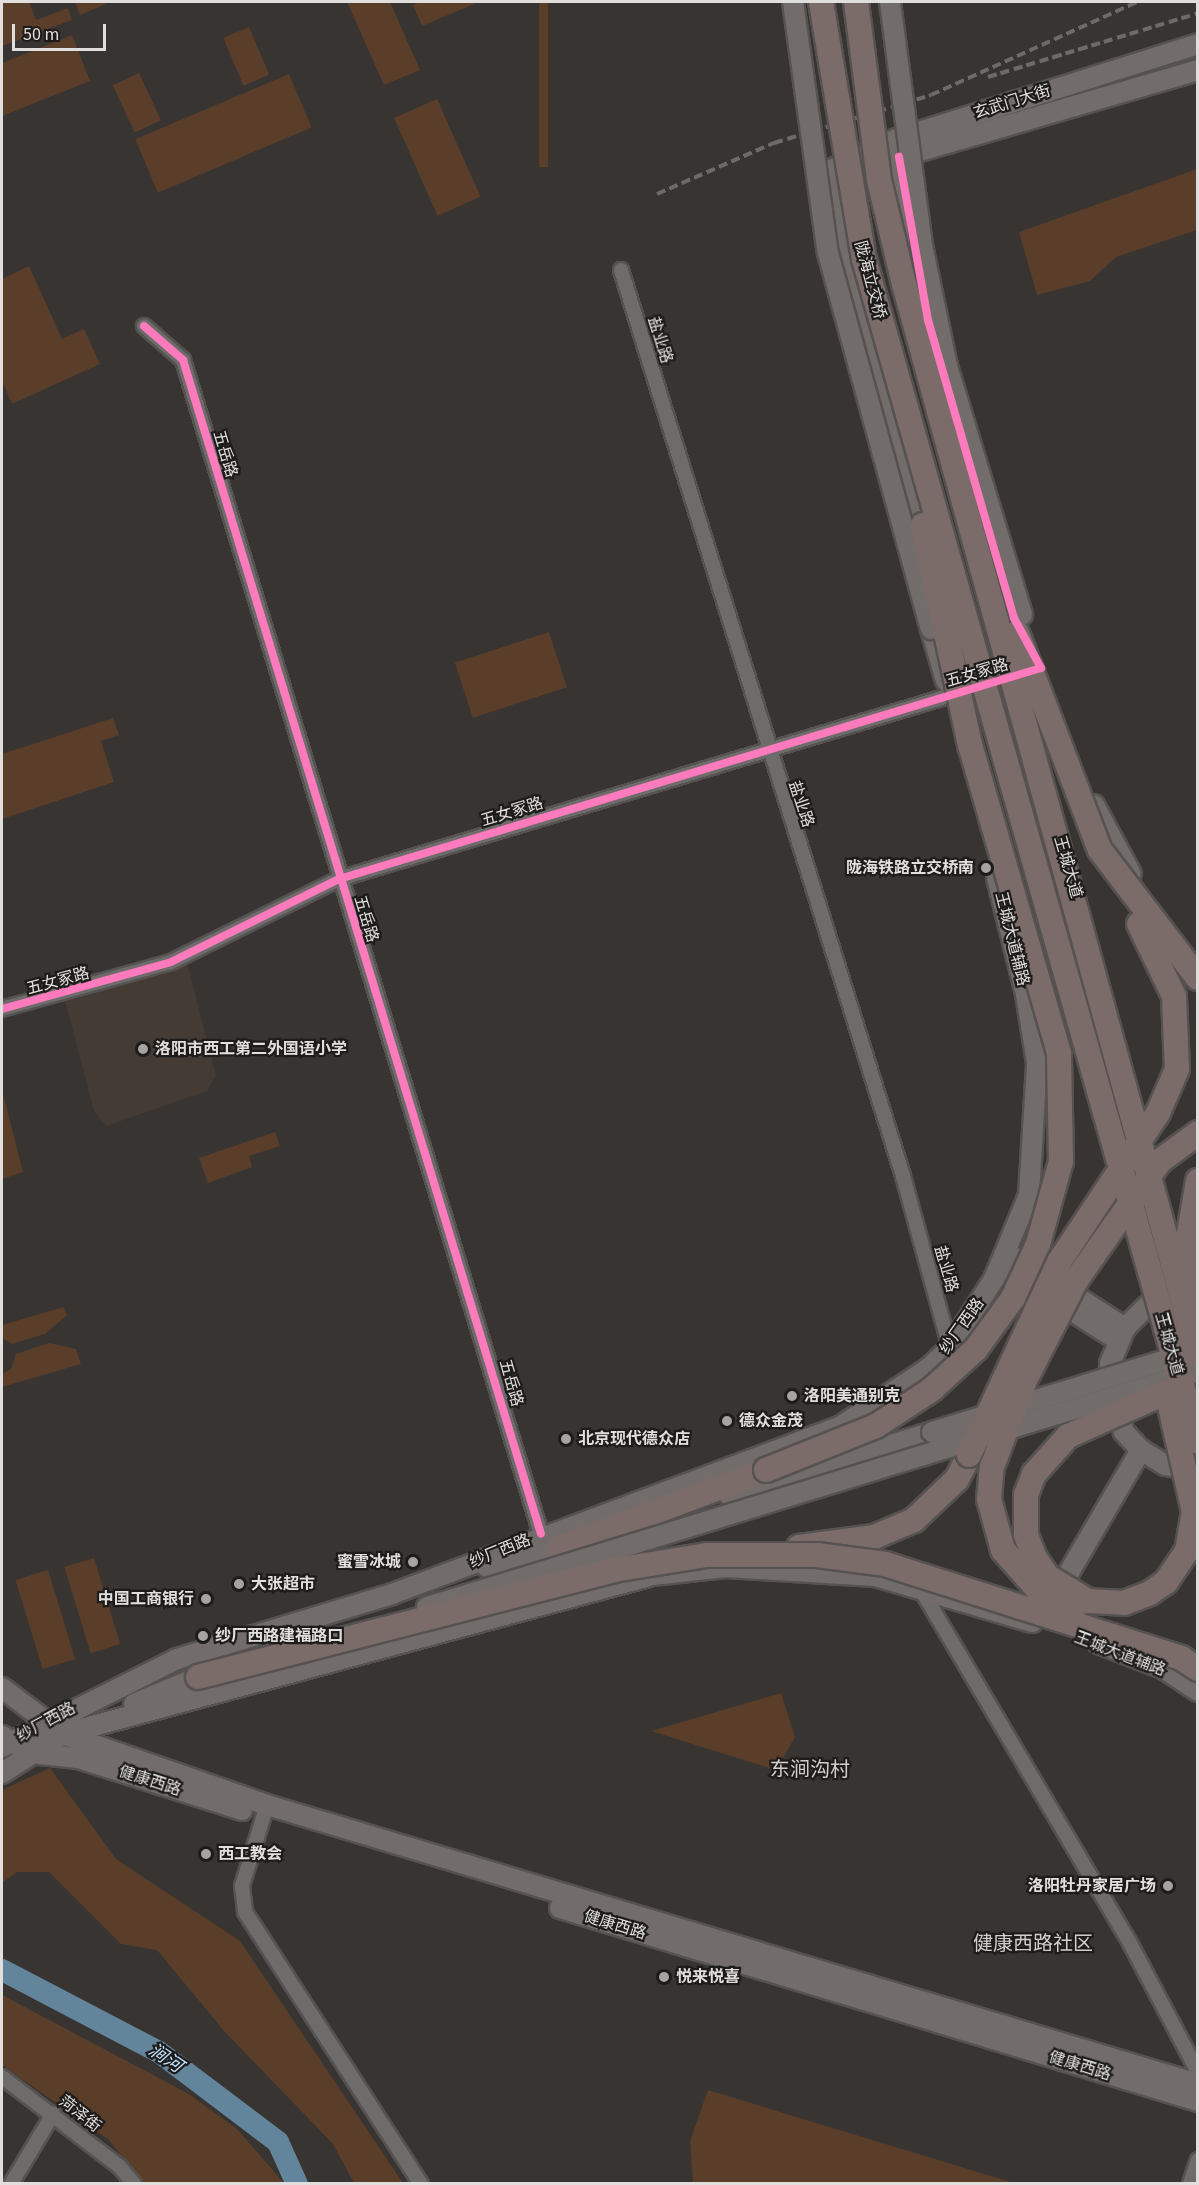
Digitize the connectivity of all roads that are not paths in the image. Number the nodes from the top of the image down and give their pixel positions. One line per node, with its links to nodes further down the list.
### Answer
1 (793, 2): 14 (main road, 王城大道辅路, bridge)
2 (821, 2): 7 (highway, 陇海立交桥, bridge)
3 (856, 2): 9 (highway, 陇海立交桥, bridge)
4 (890, 2): 13 (main road, bridge)
5 (1197, 44): 14 (main road, 玄武门大街)
6 (1197, 70): 13 (main road, 玄武门大街)
7 (864, 259): 12 (highway, 陇海立交桥, bridge); 38 (highway, bridge)
8 (621, 270): 15 (street, 盐业路)
9 (904, 284): 11 (highway, 陇海立交桥, bridge); 16 (highway, bridge)
10 (144, 326): 17 (street, 五岳路)
11 (930, 381): 30 (highway, 王城大道, bridge)
12 (947, 553): 23 (highway, 王城大道, bridge)
13 (1041, 668): 14 (street, 五女冢路); 18 (main road)
14 (950, 696): 15 (street, 五女冢路); 24 (main road, 王城大道辅路)
15 (766, 748): 17 (street, 五女冢路); 29 (street, 盐业路)
16 (1100, 850): 19 (highway, bridge); 39 (highway, bridge)
17 (339, 879): 20 (street, 五女冢路); 38 (street, 五岳路)
18 (1197, 959)
19 (1197, 978)
20 (2, 1009)
21 (1197, 1133): 42 (highway, bridge)
22 (1197, 1181): 26 (highway, bridge)
23 (1138, 1237): 33 (highway, bridge); 35 (highway, 王城大道, bridge)
24 (1003, 1258): 27 (main road); 29 (main road, 纱厂西路)
25 (1197, 1290): 27 (main road)
26 (1197, 1302)
27 (1122, 1334): 36 (main road)
28 (1197, 1343): 34 (main road, bridge)
29 (950, 1348): 38 (main road, 纱厂西路)
30 (1197, 1353): 34 (main road, bridge)
31 (1197, 1371): 43 (main road, bridge)
32 (1197, 1382): 33 (main road, bridge)
33 (1165, 1393)
34 (1043, 1398): 38 (main road, bridge)
35 (1197, 1442)
36 (1141, 1450): 37 (main road); 41 (main road)
37 (1196, 1476)
38 (550, 1541): 46 (main road, 纱厂西路)
39 (707, 1555): 42 (highway, bridge); 43 (highway, bridge)
40 (923, 1593): 41 (main road, 纱厂西路); 47 (main road, 纱厂西路); 52 (street)
41 (1038, 1624): 45 (main road, 王城大道辅路)
42 (1189, 1664)
43 (198, 1677): 47 (main road)
44 (2, 1688): 46 (main road, 健康西路)
45 (1197, 1691)
46 (43, 1721): 47 (main road, 健康西路); 48 (main road, 纱厂西路)
47 (63, 1734): 49 (main road, 纱厂西路); 51 (main road, 健康西路)
48 (4, 1741): 49 (main road)
49 (31, 1753): 50 (main road, 纱厂西路); 51 (main road, 健康西路)
50 (2, 1773)
51 (265, 1811): 54 (main road, 健康西路); 55 (main road, 健康西路); 60 (street)
52 (1197, 2072)
53 (2, 2077): 56 (street, 菏泽街)
54 (1197, 2084)
55 (1197, 2101)
56 (53, 2114): 58 (street); 59 (street, 菏泽街)
57 (1197, 2160): 61 (street)
58 (11, 2184)
59 (134, 2184)
60 (421, 2184)
61 (1190, 2184)

